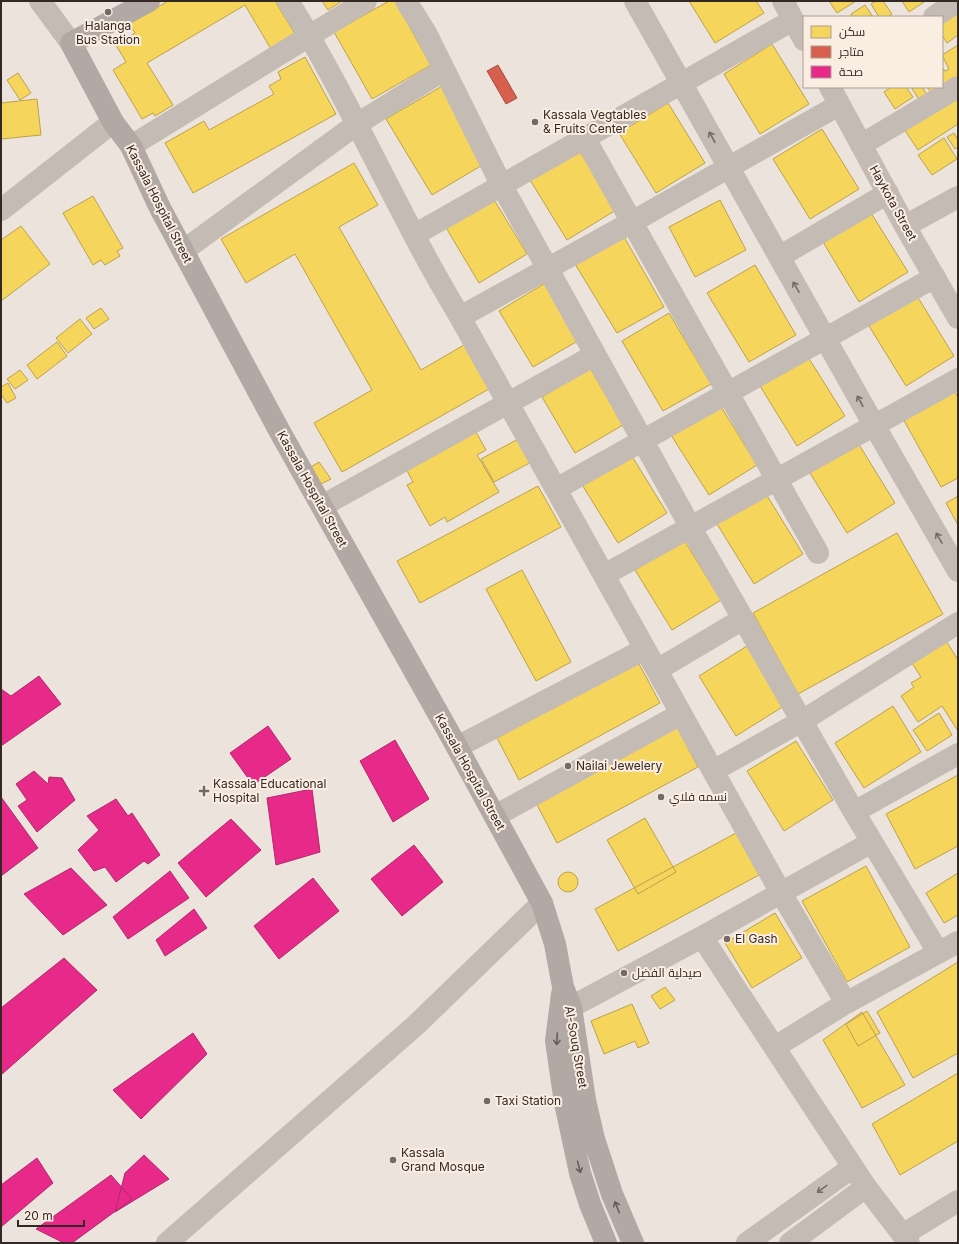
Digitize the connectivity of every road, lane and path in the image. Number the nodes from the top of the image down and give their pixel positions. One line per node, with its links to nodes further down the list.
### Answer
1 (40, 1): 13 (street, Kassala Hospital Street)
2 (149, 1): 13 (main road)
3 (288, 1): 11 (street)
4 (366, 1): 11 (street)
5 (406, 1): 14 (street)
6 (636, 1): 15 (street)
7 (783, 1): 10 (street)
8 (958, 1): 9 (street)
9 (936, 16)
10 (793, 20): 12 (street); 15 (street)
11 (309, 35): 19 (street); 21 (street)
12 (803, 38)
13 (71, 43): 18 (main road, Kassala Hospital Street)
14 (444, 70): 19 (street); 24 (street)
15 (682, 83): 20 (street); 23 (street, one-way to 15)
16 (958, 87): 22 (street)
17 (835, 96): 22 (street, Haykota Street); 23 (street)
18 (113, 122): 21 (main road, Kassala Hospital Street); 27 (street)
19 (358, 124): 30 (street); 31 (street)
20 (584, 137): 24 (street); 28 (street)
21 (131, 146): 31 (main road, Kassala Hospital Street)
22 (861, 146): 25 (street, Haykota Street)
23 (728, 167): 28 (street); 32 (street)
24 (501, 184): 30 (street); 33 (street)
25 (888, 193): 29 (street, Haykota Street); 32 (street)
26 (954, 206): 29 (street)
27 (1, 210)
28 (632, 222): 33 (street); 40 (street)
29 (905, 226): 34 (street, Haykota Street)
30 (414, 235): 35 (street)
31 (183, 251): 46 (main road, Kassala Hospital Street)
32 (779, 257): 37 (street, one-way to 32)
33 (547, 270): 35 (street); 38 (street)
34 (935, 277): 36 (street, Haykota Street); 37 (street)
35 (460, 317): 41 (street)
36 (958, 318)
37 (825, 338): 40 (street); 42 (street, one-way to 37)
38 (595, 355): 41 (street); 43 (street)
39 (958, 378): 42 (street)
40 (728, 393): 43 (street); 44 (street)
41 (508, 402): 45 (street); 46 (street)
42 (874, 425): 44 (street); 49 (street, one-way to 42)
43 (642, 440): 45 (street); 47 (street)
44 (777, 480): 47 (street); 48 (street)
45 (556, 489): 50 (street)
46 (322, 506): 57 (main road, Kassala Hospital Street)
47 (691, 528): 50 (street); 51 (street)
48 (818, 553)
49 (958, 572)
50 (604, 575): 53 (street)
51 (743, 619): 54 (street); 56 (street)
52 (958, 623): 56 (street)
53 (645, 649): 54 (street); 57 (street)
54 (657, 670): 55 (street)
55 (681, 714): 59 (street); 61 (street)
56 (802, 721): 59 (street); 60 (street)
57 (457, 747): 61 (main road, Kassala Hospital Street)
58 (958, 754): 60 (street)
59 (713, 771): 63 (street)
60 (854, 812): 62 (street)
61 (495, 816): 64 (main road, Kassala Hospital Street)
62 (872, 842): 63 (street); 67 (street)
63 (781, 893): 65 (street); 69 (street)
64 (542, 903): 68 (main road, Kassala Hospital Street); 76 (street)
65 (702, 937): 70 (street); 71 (street)
66 (958, 942): 67 (street)
67 (938, 952): 69 (street)
68 (563, 987): 70 (main road, Al-Souq Street)
69 (846, 1003): 71 (street)
70 (565, 1009): 77 (main road, Al-Souq Street, one-way to 77); 78 (main road, Al-Souq Street, one-way to 70)
71 (775, 1047): 72 (street)
72 (853, 1167): 73 (street); 79 (street, one-way to 79)
73 (866, 1187): 75 (street); 80 (street)
74 (958, 1201): 75 (street)
75 (906, 1239)
76 (167, 1243)
77 (606, 1243)
78 (633, 1243)
79 (747, 1243)
80 (790, 1243)

